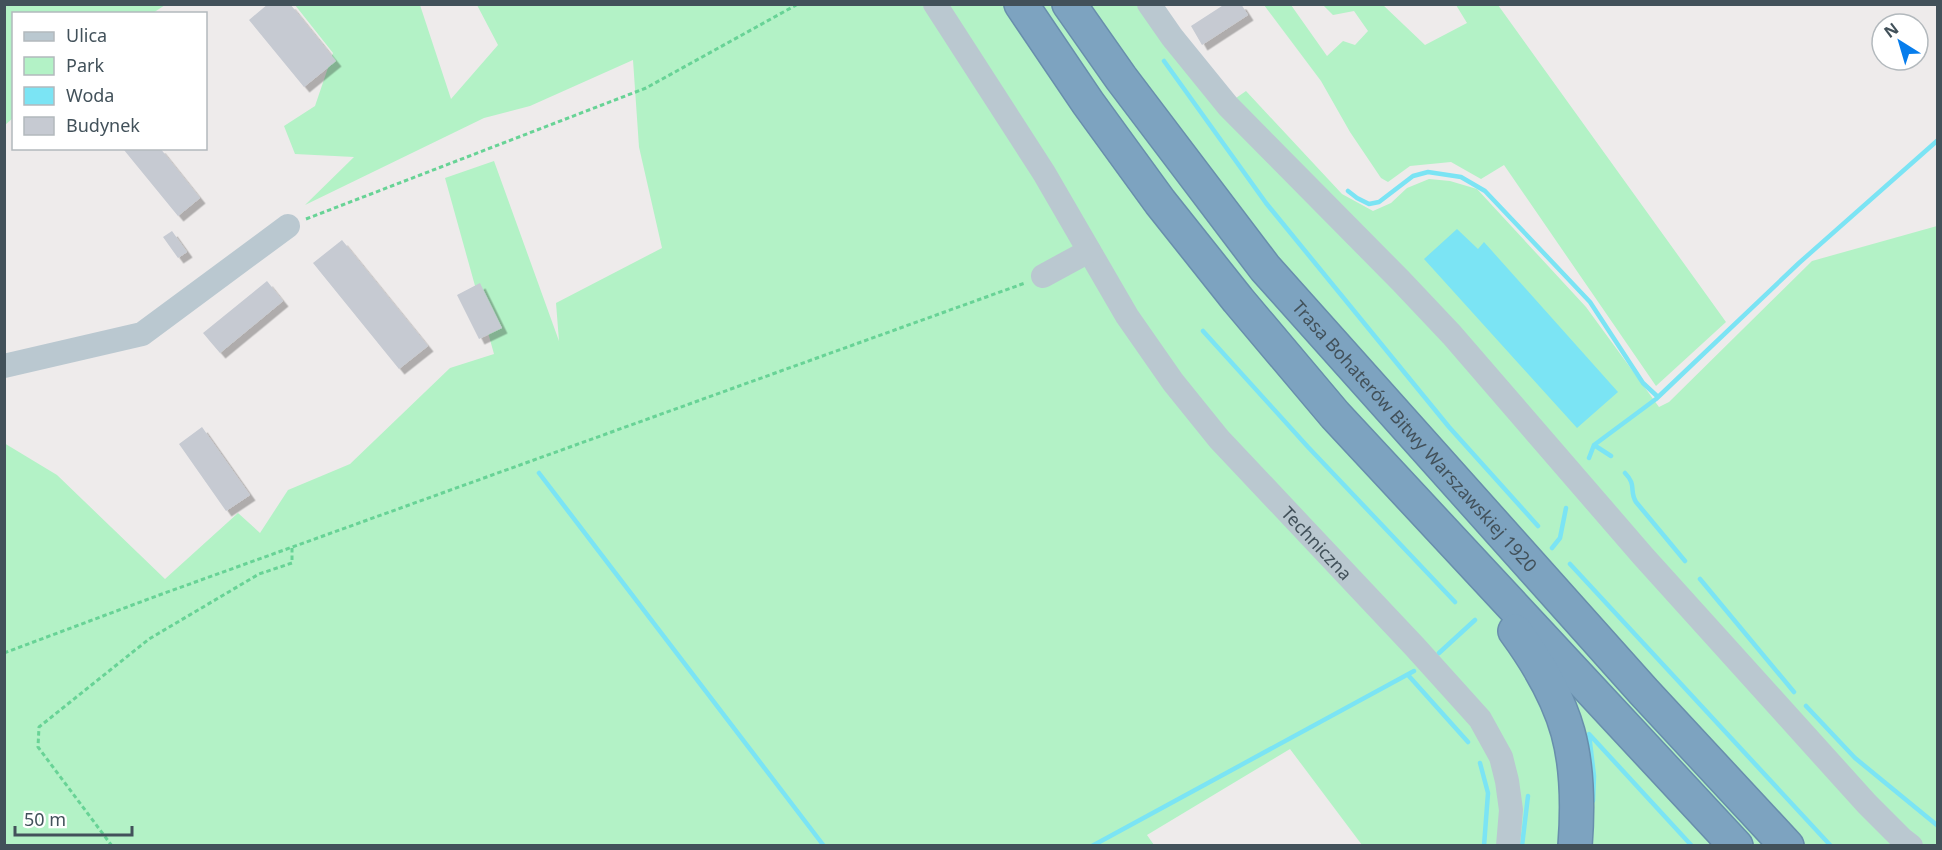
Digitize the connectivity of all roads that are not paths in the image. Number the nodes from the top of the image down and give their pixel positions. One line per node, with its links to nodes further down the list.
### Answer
1 (934, 4): 6 (street, Techniczna)
2 (1021, 4): 9 (highway)
3 (1069, 4): 13 (highway, Trasa Bohaterów Bitwy Warszawskiej 1920)
4 (1149, 4): 14 (street)
5 (288, 226): 8 (street)
6 (1089, 251): 7 (street); 10 (street, Techniczna)
7 (1043, 276)
8 (4, 366)
9 (1440, 528): 11 (highway); 12 (highway)
10 (1508, 846)
11 (1575, 846)
12 (1736, 846)
13 (1787, 846)
14 (1911, 846)

